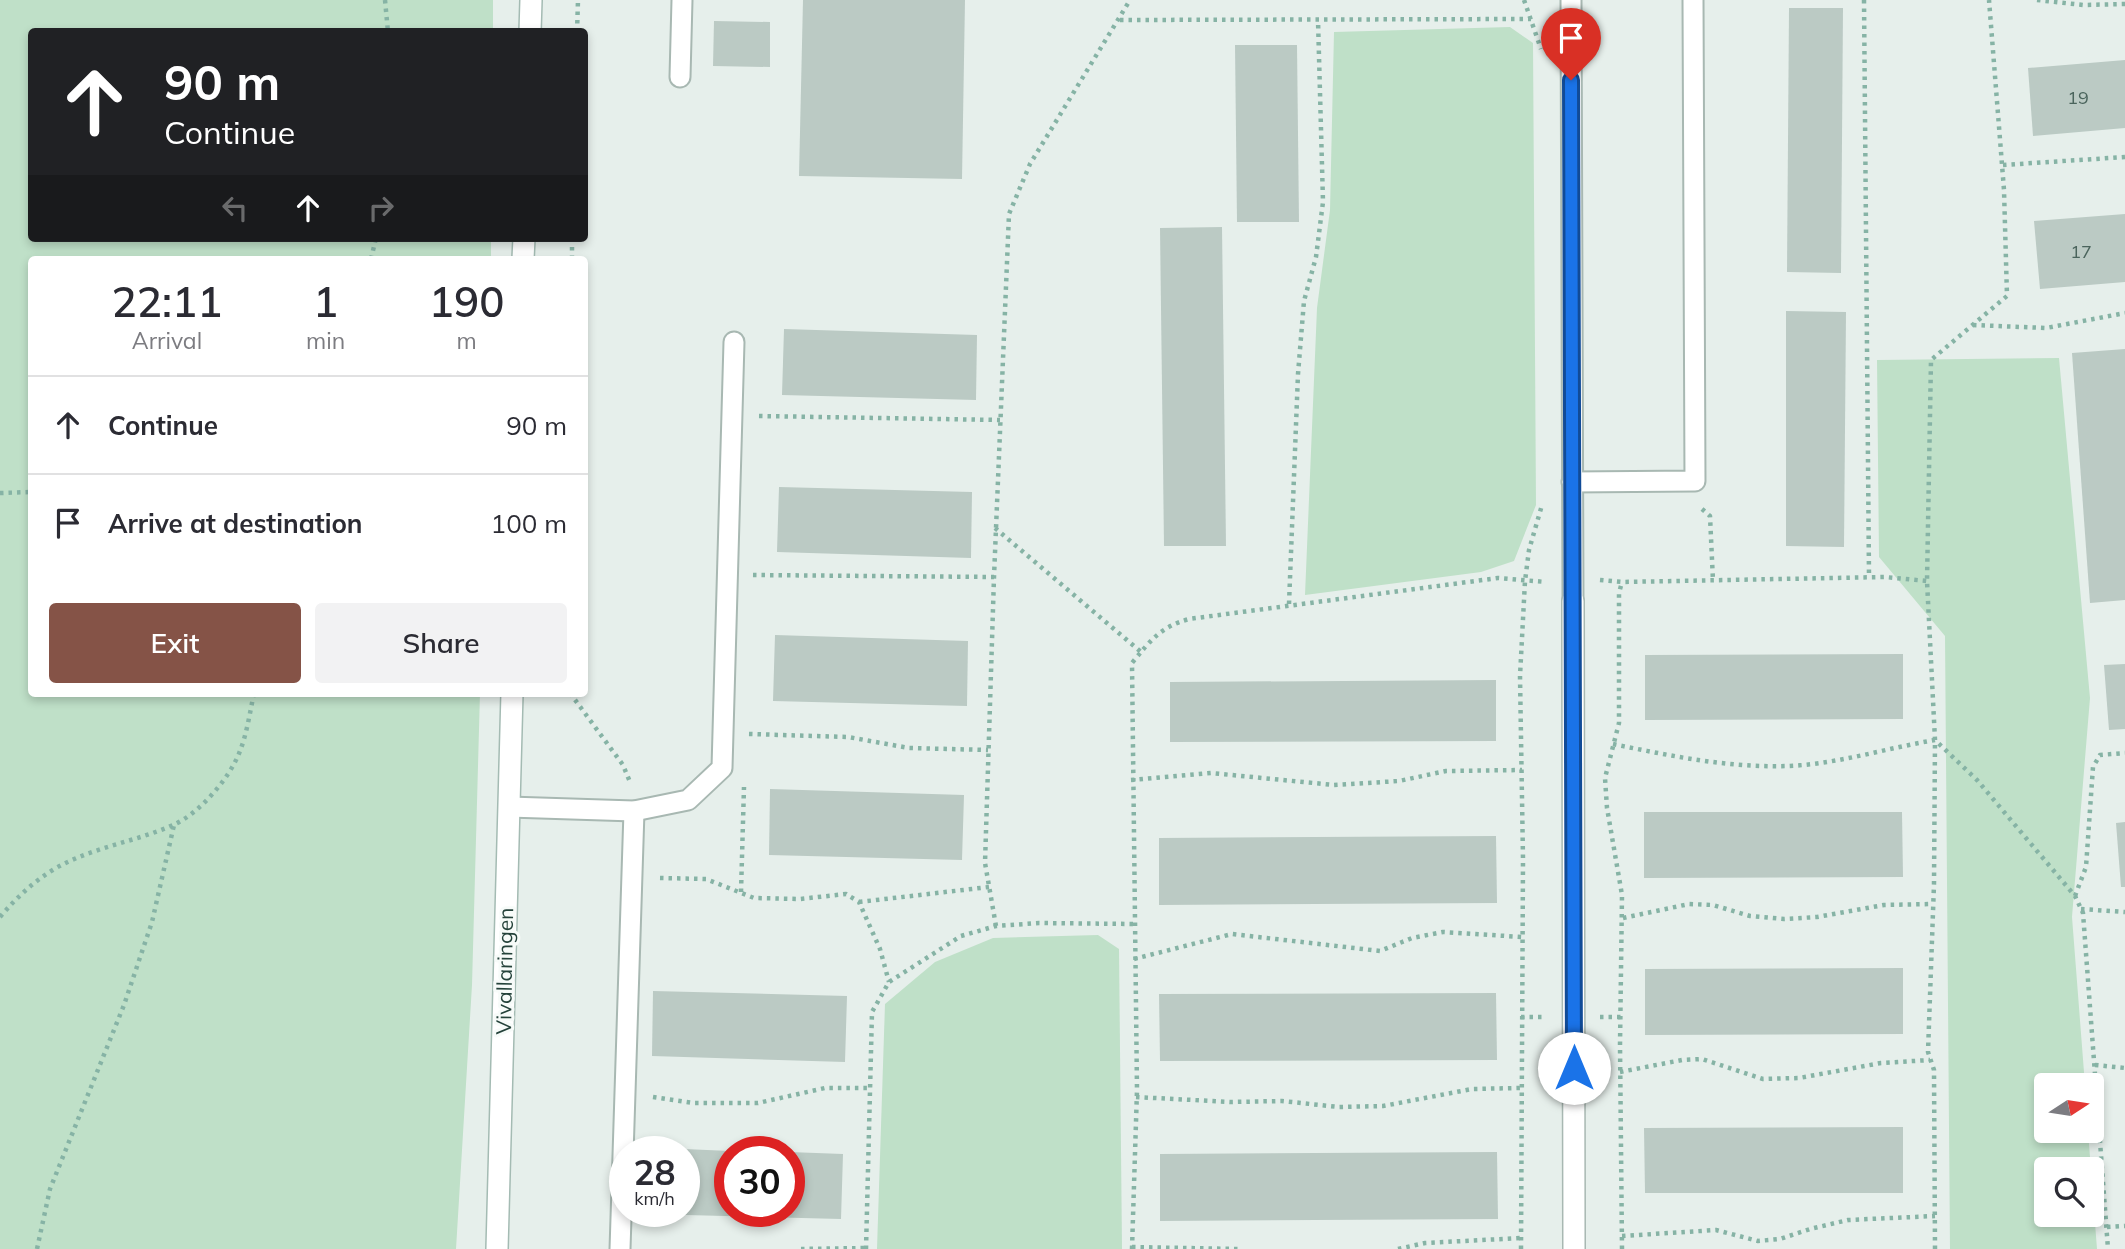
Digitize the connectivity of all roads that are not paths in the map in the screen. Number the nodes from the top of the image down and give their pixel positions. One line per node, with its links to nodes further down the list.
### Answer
1 (531, 0): 5 (street)
2 (681, 0): 6 (lane)
3 (1571, 0): 8 (lane)
4 (1693, 0): 8 (lane)
5 (530, 28)
6 (680, 77)
7 (734, 342): 12 (lane)
8 (1572, 482): 9 (lane)
9 (1573, 601): 15 (street)
10 (512, 697): 11 (street, Vivallaringen)
11 (509, 807): 12 (lane); 13 (street, Vivallaringen)
12 (634, 811): 14 (lane)
13 (497, 1249)
14 (620, 1249)
15 (1574, 1249)

